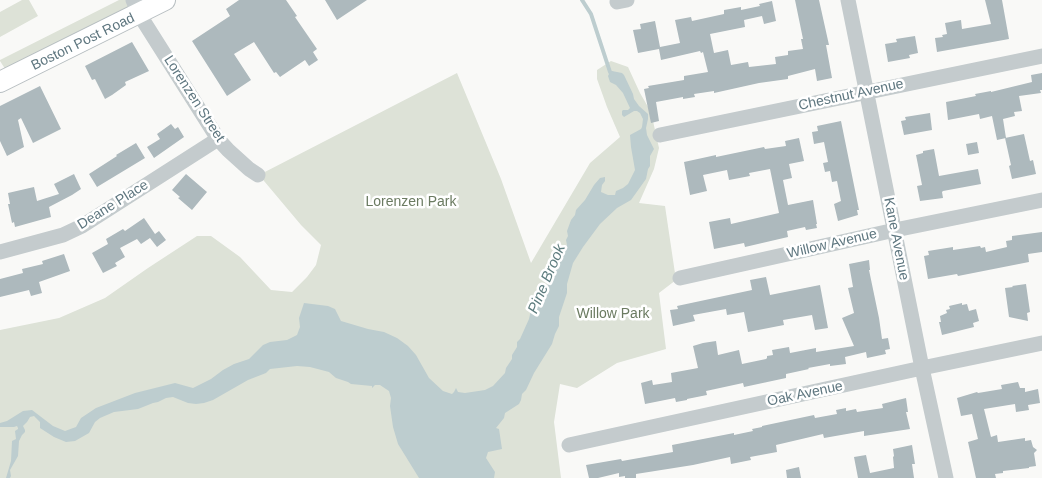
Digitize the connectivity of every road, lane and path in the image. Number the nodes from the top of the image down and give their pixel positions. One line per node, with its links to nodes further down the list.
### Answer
1 (165, 0): 3 (main road, Boston Post Road)
2 (848, 0): 6 (street, Kane Avenue)
3 (138, 5): 5 (main road, Boston Post Road); 8 (street, Lorenzen Street)
4 (1042, 56): 6 (street, Chestnut Avenue)
5 (0, 82)
6 (867, 92): 7 (street, Chestnut Avenue); 11 (street, Kane Avenue)
7 (660, 135)
8 (218, 139): 9 (street, Lorenzen Street); 12 (street, Deane Place)
9 (258, 175)
10 (1042, 200): 11 (street, Willow Avenue)
11 (894, 230): 13 (street, Willow Avenue); 15 (street, Kane Avenue)
12 (0, 252)
13 (680, 278)
14 (1042, 343): 15 (street, Oak Avenue)
15 (922, 368): 16 (street, Oak Avenue); 17 (street, Kane Avenue)
16 (569, 445)
17 (946, 478)

